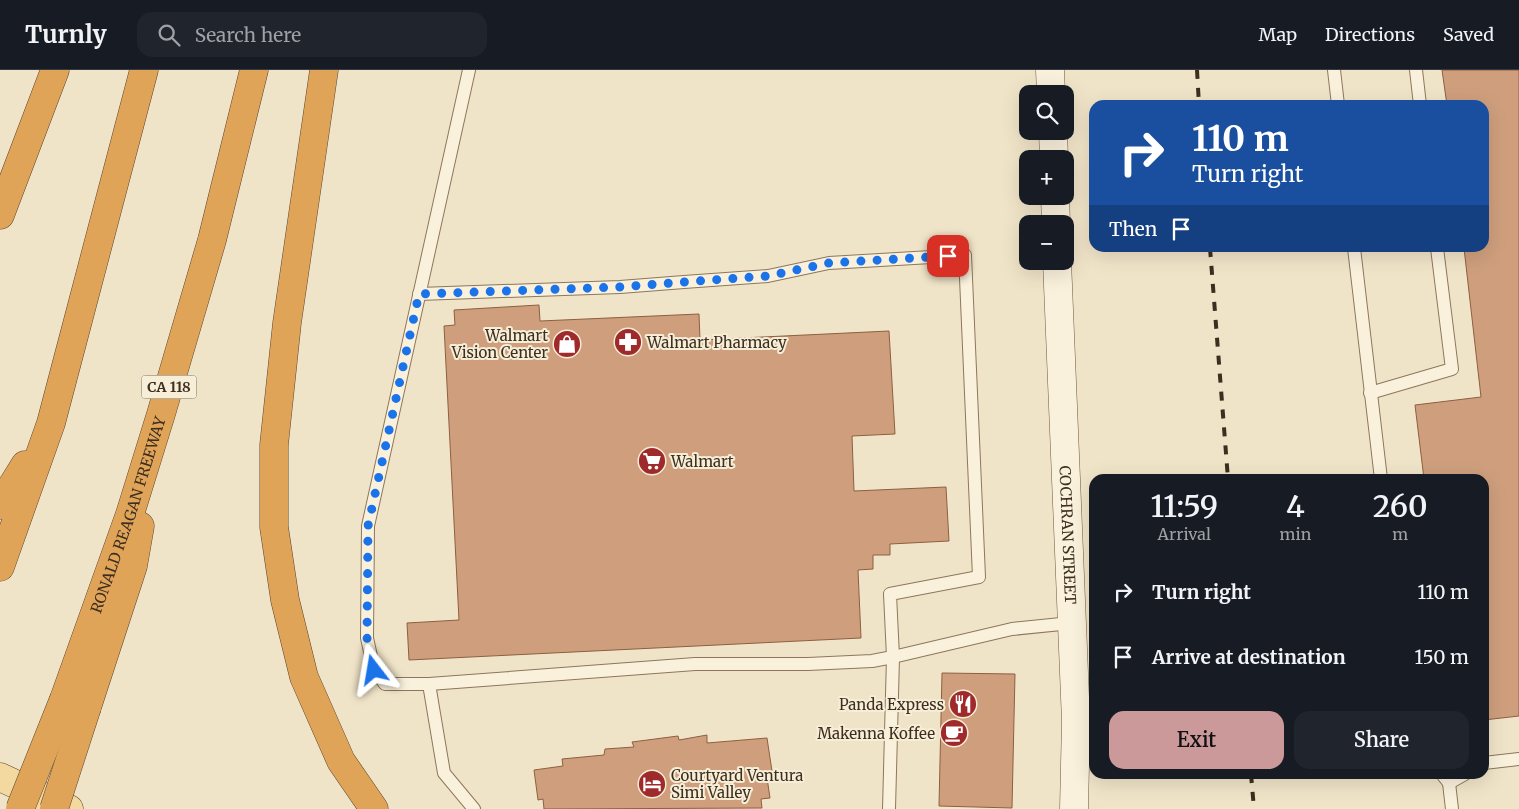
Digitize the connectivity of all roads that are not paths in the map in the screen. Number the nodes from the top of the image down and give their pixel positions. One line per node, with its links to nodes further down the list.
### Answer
1 (55, 70): 12 (highway)
2 (144, 70): 18 (highway)
3 (254, 70): 25 (highway, RONALD REAGAN FREEWAY / CA 118)
4 (324, 70): 33 (highway)
5 (469, 70): 16 (lane)
6 (1050, 70): 9 (main road)
7 (1334, 70): 10 (lane)
8 (1416, 70): 11 (lane)
9 (1051, 85)
10 (1337, 100)
11 (1419, 100)
12 (0, 215)
13 (1354, 252): 17 (lane)
14 (1438, 252): 17 (lane)
15 (1058, 270): 22 (main road, COCHRAN STREET)
16 (419, 294): 23 (lane); 24 (lane)
17 (1370, 393): 19 (lane)
18 (51, 423): 20 (highway); 21 (highway)
19 (1380, 474)
20 (0, 505)
21 (0, 567)
22 (1071, 624): 23 (lane); 36 (main road, COCHRAN STREET)
23 (893, 658): 24 (lane); 35 (lane)
24 (429, 684): 34 (lane)
25 (76, 703): 30 (highway, bridge); 31 (highway, bridge)
26 (1519, 759): 27 (lane)
27 (1489, 762)
28 (0, 777): 32 (main road)
29 (1445, 779): 37 (lane)
30 (20, 809)
31 (54, 809)
32 (69, 809)
33 (374, 809)
34 (474, 809)
35 (889, 809)
36 (1074, 809)
37 (1452, 809)

